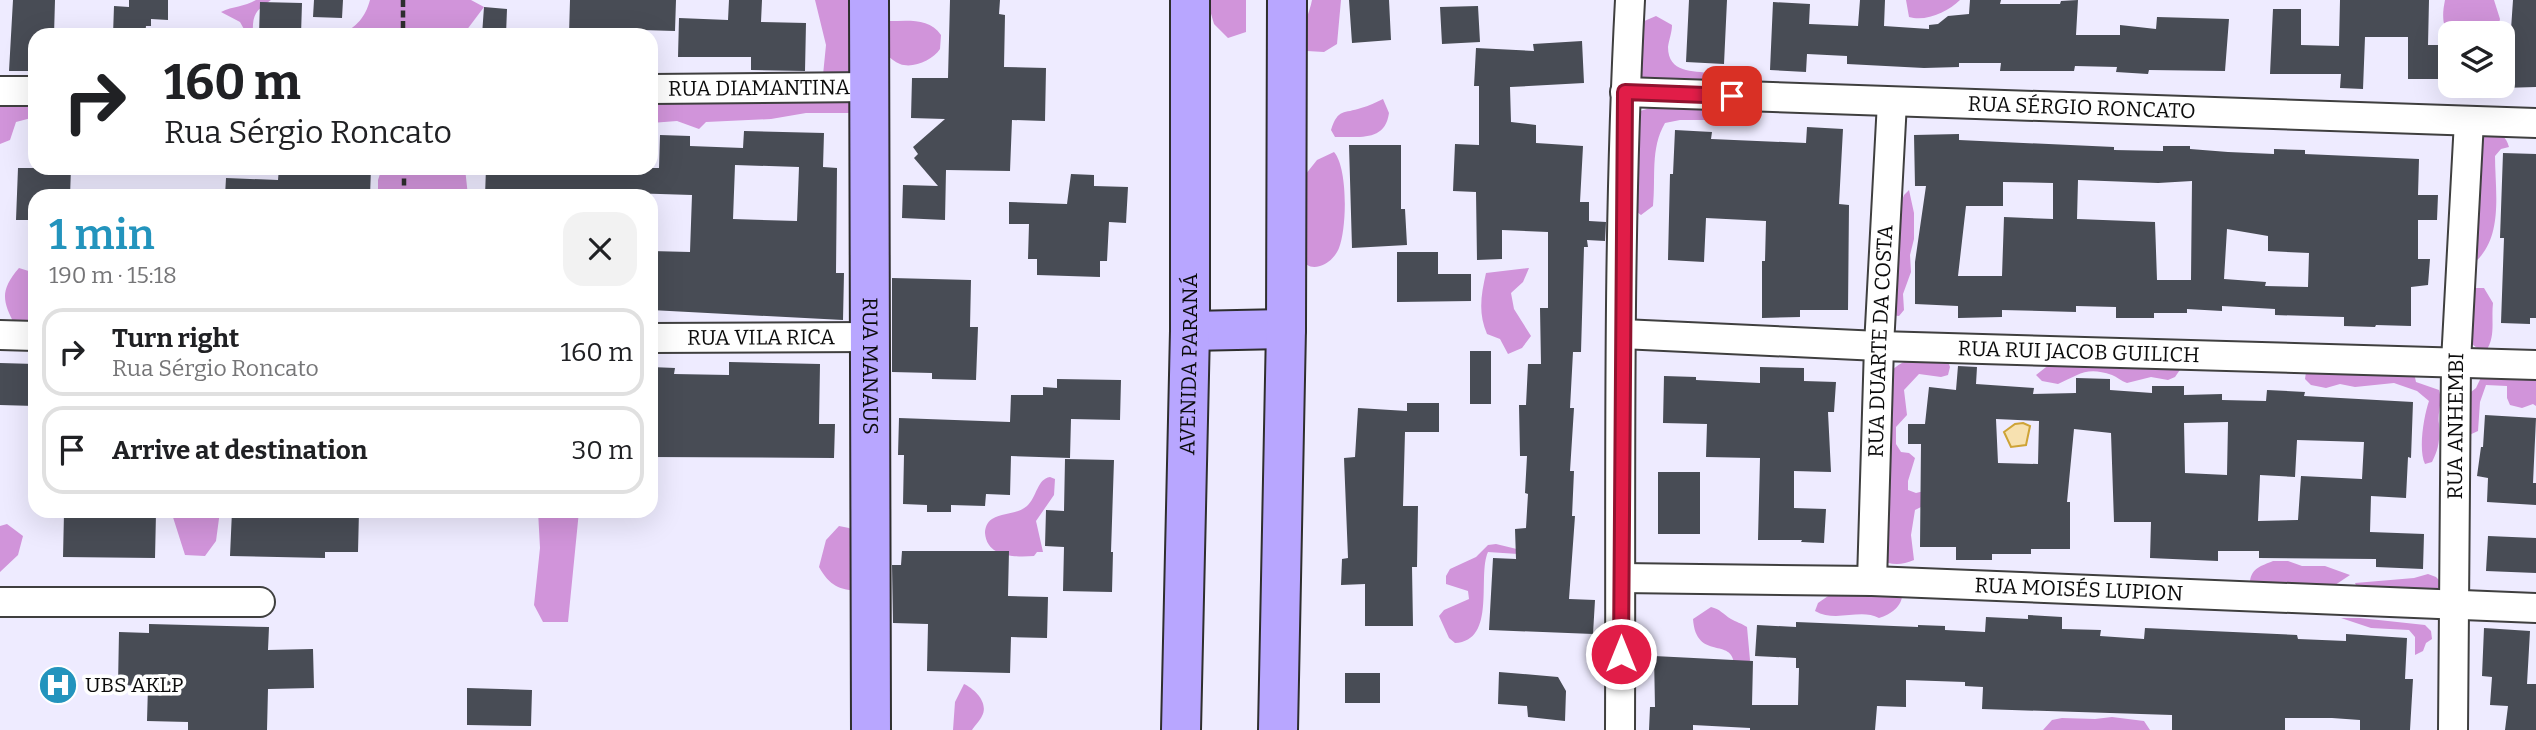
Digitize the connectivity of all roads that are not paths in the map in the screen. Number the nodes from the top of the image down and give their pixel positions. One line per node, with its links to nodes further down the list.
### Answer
1 (869, 0): 5 (main road, RUA MANAUS)
2 (1190, 0): 14 (main road, AVENIDA PARANÁ)
3 (1287, 0): 13 (main road)
4 (1630, 0): 9 (street)
5 (870, 87): 6 (street, RUA DIAMANTINA); 18 (main road, RUA MANAUS)
6 (658, 89)
7 (0, 91): 8 (street)
8 (28, 91)
9 (1625, 92): 10 (street, RUA SÉRGIO RONCATO); 15 (street)
10 (1892, 102): 11 (street, RUA SÉRGIO RONCATO); 20 (street, RUA DUARTE DA COSTA)
11 (2469, 121): 12 (street, RUA SÉRGIO RONCATO); 21 (street, RUA ANHEMBI)
12 (2536, 123)
13 (1286, 328): 14 (main road); 31 (main road)
14 (1190, 331): 30 (main road, AVENIDA PARANÁ)
15 (1622, 334): 20 (street, RUA RUI JACOB GUILICH); 23 (street)
16 (0, 335): 17 (street)
17 (28, 335)
18 (870, 337): 19 (street, RUA VILA RICA); 29 (main road, RUA MANAUS)
19 (658, 338)
20 (1879, 346): 21 (street, RUA RUI JACOB GUILICH); 24 (street, RUA DUARTE DA COSTA)
21 (2456, 362): 22 (street, RUA RUI JACOB GUILICH); 27 (street, RUA ANHEMBI)
22 (2536, 365)
23 (1621, 578): 24 (street, RUA MOISÉS LUPION); 32 (street)
24 (1872, 581): 27 (street, RUA MOISÉS LUPION)
25 (0, 602): 26 (street)
26 (260, 602)
27 (2454, 606): 28 (street, RUA MOISÉS LUPION); 33 (street, RUA ANHEMBI)
28 (2536, 608)
29 (871, 730)
30 (1181, 730)
31 (1278, 730)
32 (1620, 730)
33 (2453, 730)

